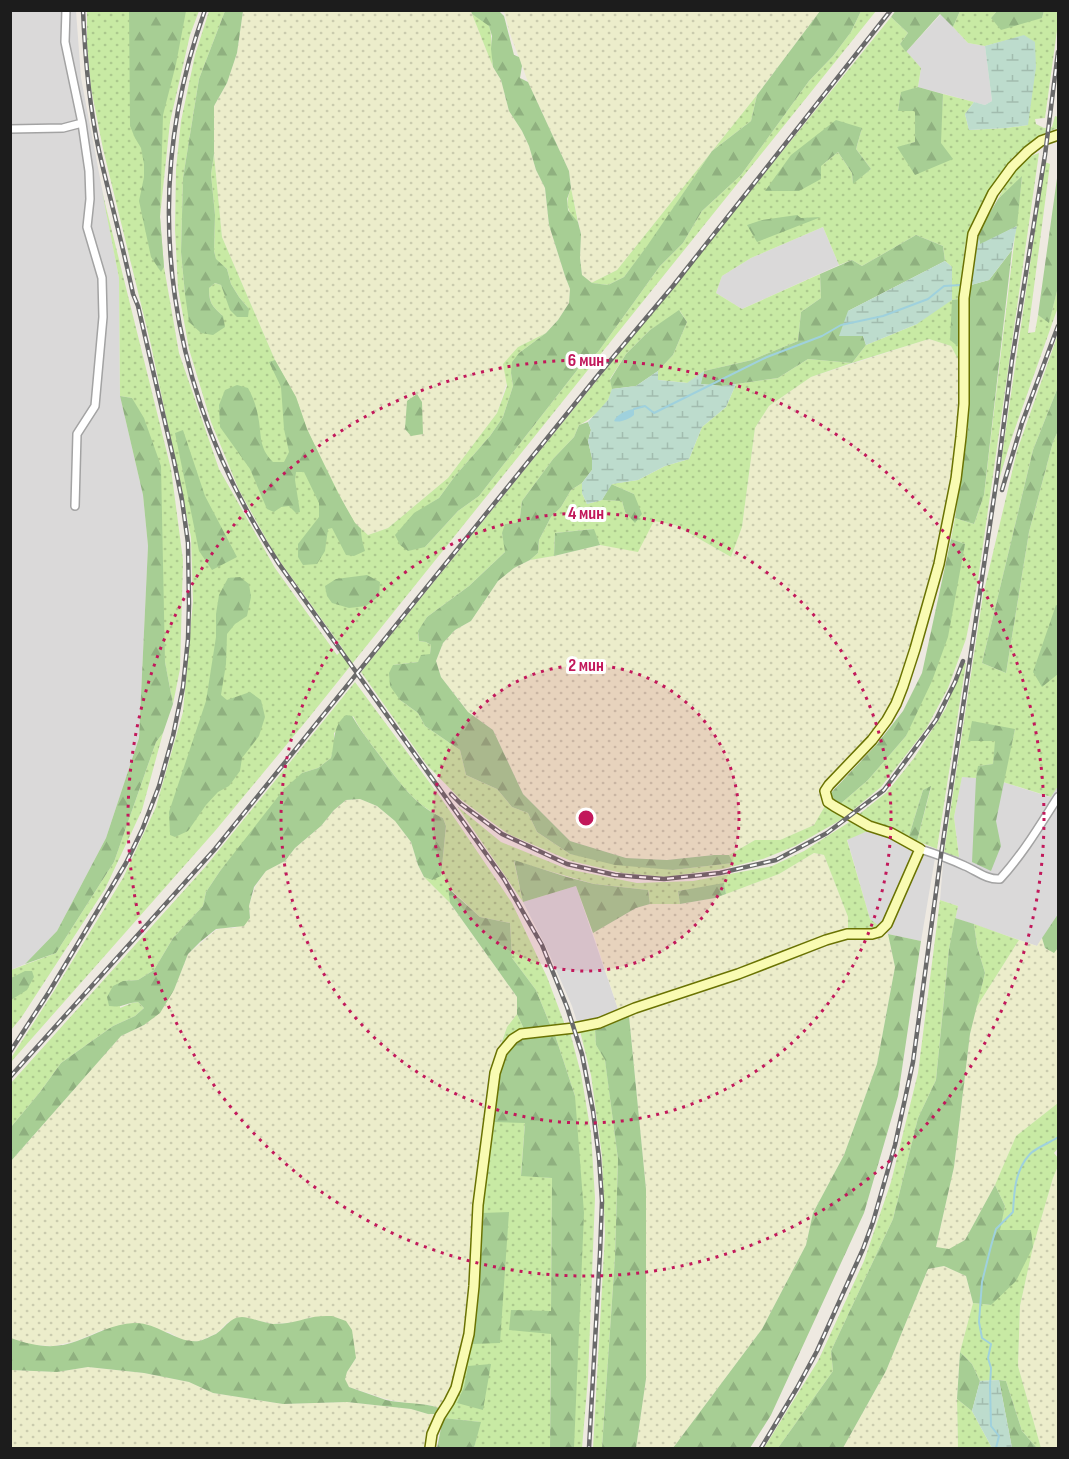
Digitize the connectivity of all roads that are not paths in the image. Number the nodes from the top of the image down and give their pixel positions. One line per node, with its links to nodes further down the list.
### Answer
1 (66, 10): 2 (street)
2 (82, 123): 3 (street); 5 (street)
3 (10, 129)
4 (1059, 135): 7 (street)
5 (75, 506)
6 (1059, 797): 7 (street)
7 (920, 849): 8 (street)
8 (430, 1449)

